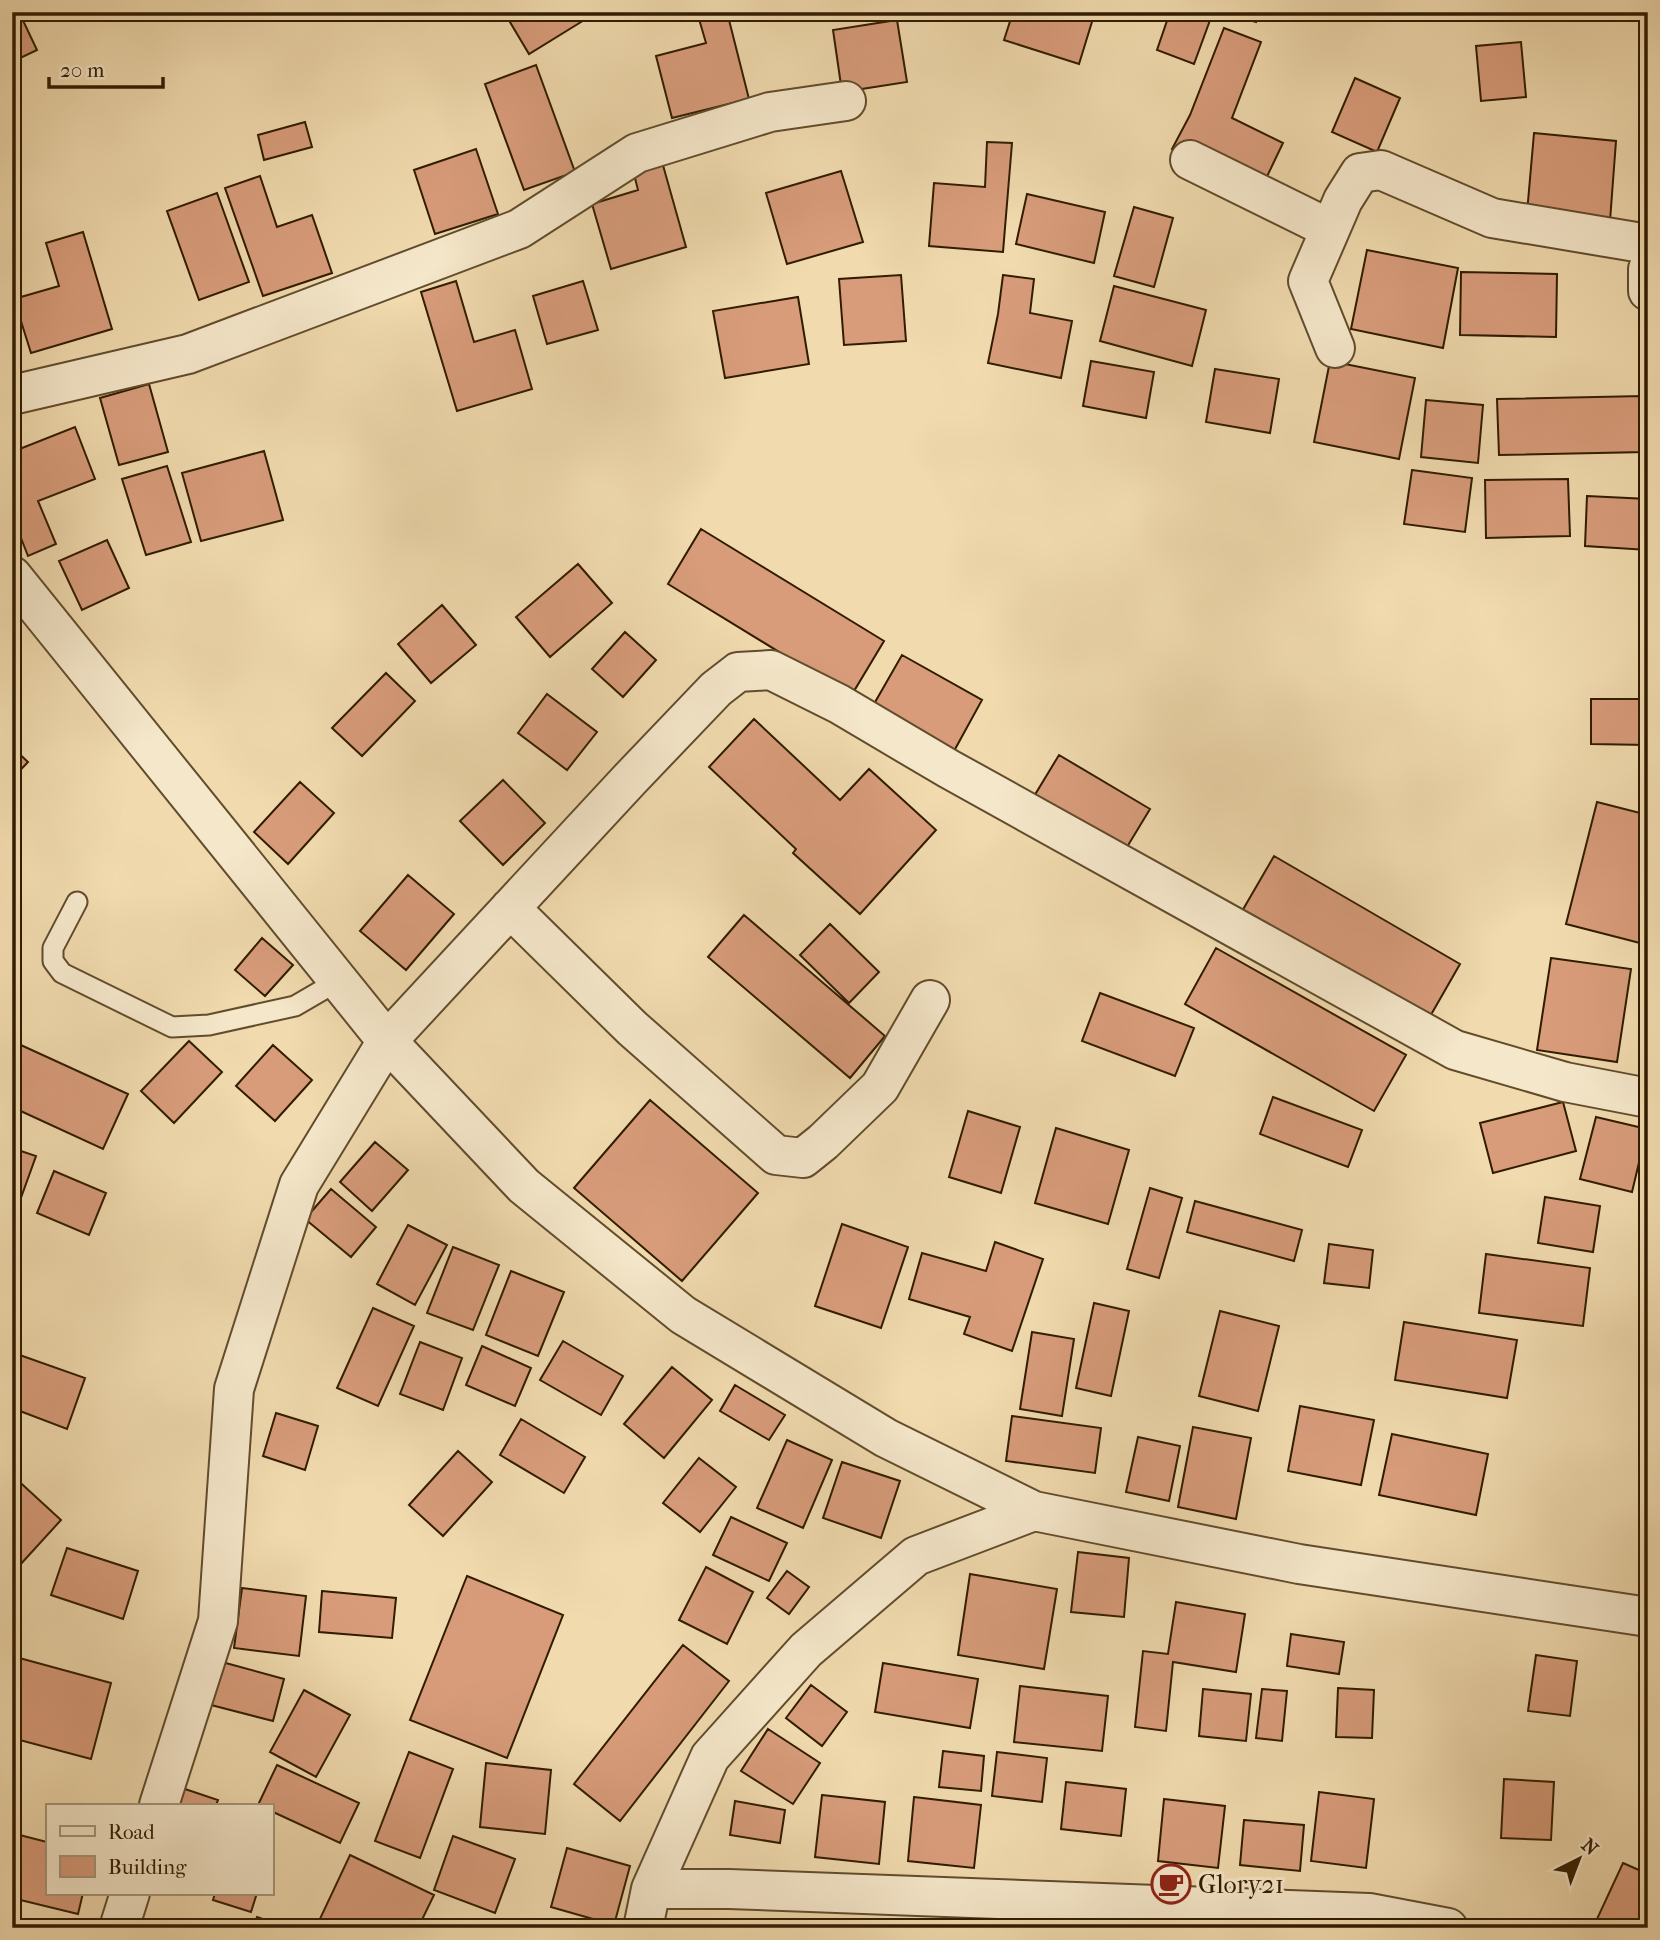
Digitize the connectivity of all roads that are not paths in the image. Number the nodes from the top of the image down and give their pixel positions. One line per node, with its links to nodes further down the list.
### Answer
1 (846, 101): 6 (street)
2 (1191, 160): 3 (street)
3 (1330, 229): 4 (street); 5 (street)
4 (1648, 244)
5 (1335, 348)
6 (12, 395)
7 (12, 576): 10 (street)
8 (77, 902): 10 (lane)
9 (510, 908): 11 (street); 12 (street); 13 (street)
10 (338, 981): 12 (street)
11 (930, 1000)
12 (387, 1041): 14 (street); 16 (street)
13 (1648, 1098)
14 (1034, 1511): 15 (street); 17 (street)
15 (1648, 1617)
16 (159, 1804)
17 (651, 1889): 20 (street); 21 (street)
18 (129, 1895): 19 (street)
19 (119, 1928)
20 (643, 1928)
21 (1448, 1928)

